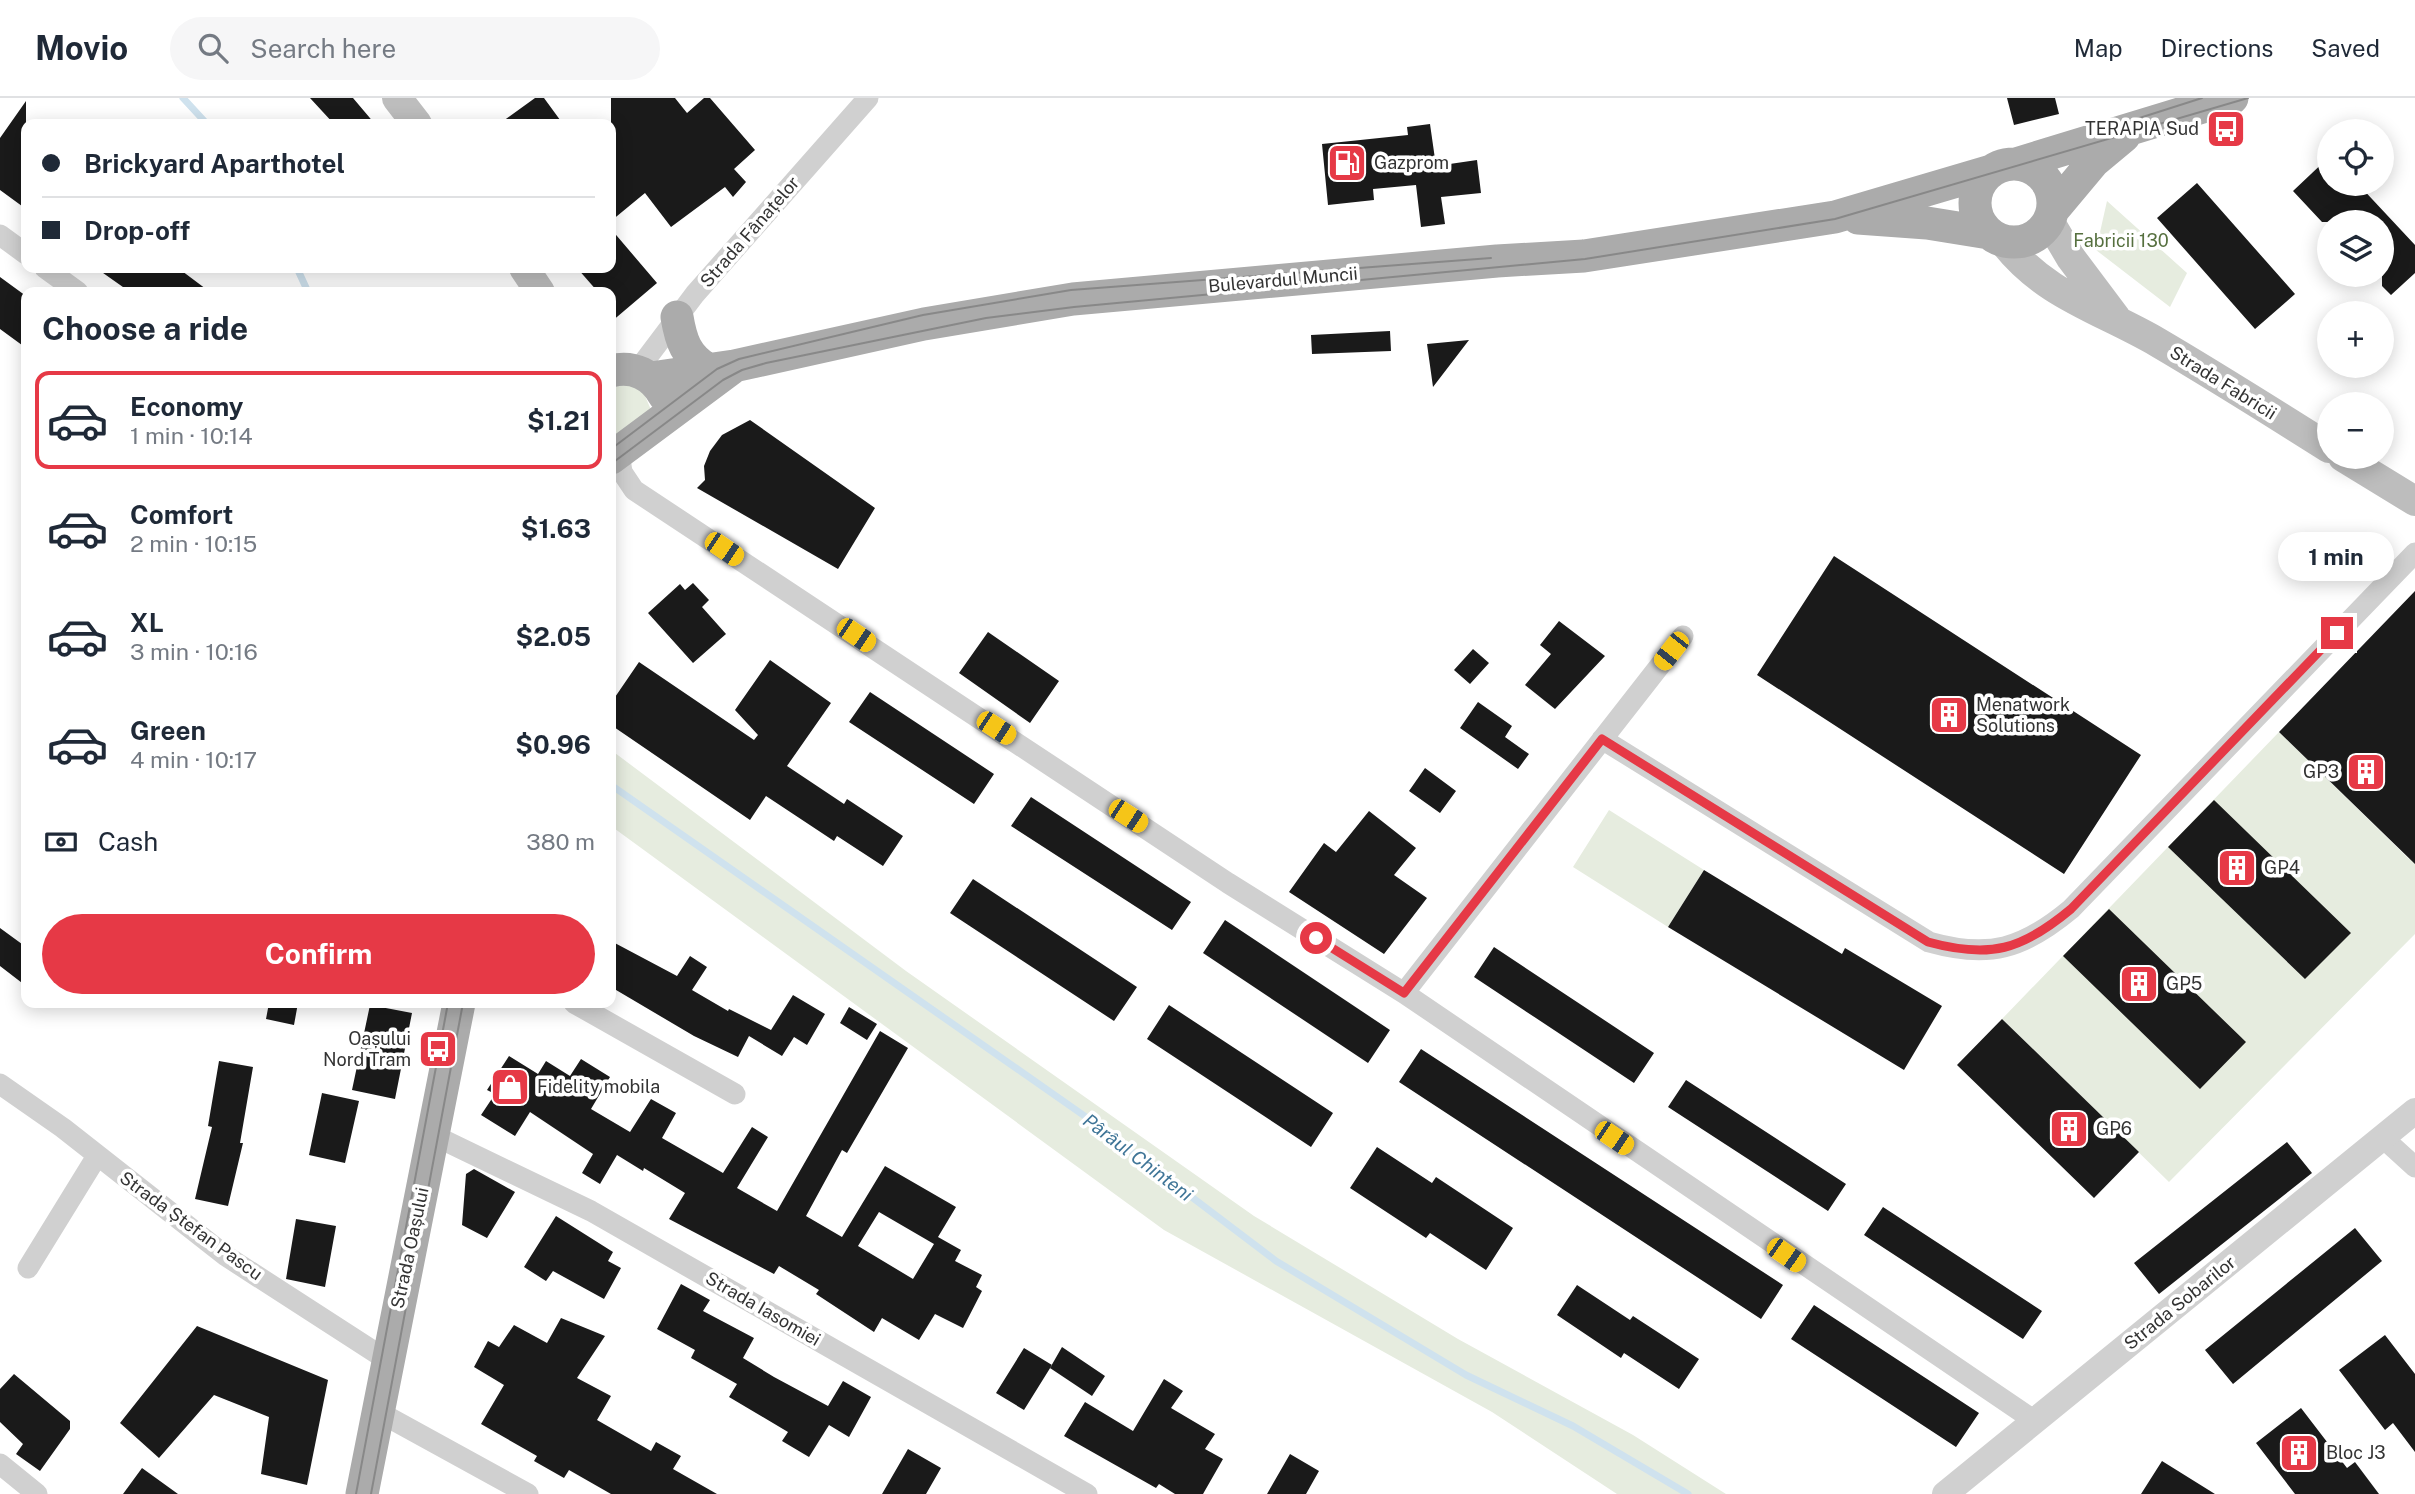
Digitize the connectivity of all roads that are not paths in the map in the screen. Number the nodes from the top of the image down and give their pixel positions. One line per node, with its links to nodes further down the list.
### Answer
1 (397, 98): 4 (main road)
2 (868, 98): 14 (street, Strada Fânațelor)
3 (2232, 98): 5 (main road, Bulevardul Muncii)
4 (413, 119)
5 (2134, 128): 6 (main road, Bulevardul Muncii); 7 (main road, Bulevardul Muncii)
6 (2003, 167): 7 (main road); 8 (main road, Bulevardul Muncii); 10 (main road)
7 (2051, 215): 10 (main road); 15 (main road, Strada Fabricii)
8 (1835, 217): 10 (main road, Bulevardul Muncii); 16 (main road, Bulevardul Muncii)
9 (0, 235): 11 (street)
10 (1996, 237): 15 (main road, Strada Fabricii)
11 (21, 250)
12 (51, 273): 13 (street)
13 (71, 287)
14 (677, 317): 16 (main road); 17 (street, Strada Fânațelor)
15 (2116, 318): 19 (main road, Strada Fabricii)
16 (721, 368): 17 (main road, Bulevardul Muncii); 18 (main road, Bulevardul Muncii)
17 (633, 373): 18 (main road)
18 (668, 414): 20 (main road, Bulevardul Muncii)
19 (2317, 441)
20 (616, 452)
21 (616, 458): 27 (street)
22 (2363, 469): 23 (main road)
23 (2415, 501)
24 (2415, 553): 26 (street)
25 (1682, 636): 26 (street)
26 (1602, 739): 27 (street)
27 (1404, 993): 40 (street)
28 (458, 1008): 33 (main road, Strada Oașului)
29 (583, 1008): 31 (street)
30 (0, 1084): 35 (street, Strada Ștefan Pascu)
31 (735, 1094)
32 (2415, 1111): 34 (street, Strada Sobarilor)
33 (433, 1135): 38 (main road, Strada Oașului); 45 (street, Strada Iasomiei)
34 (2382, 1137): 36 (street); 40 (street, Strada Sobarilor)
35 (97, 1156): 37 (street); 38 (street, Strada Ștefan Pascu)
36 (2415, 1167)
37 (28, 1268)
38 (387, 1360): 39 (main road, Strada Oașului)
39 (377, 1411): 43 (main road, Strada Oașului); 44 (street)
40 (2035, 1421): 46 (street, Strada Sobarilor)
41 (0, 1464): 42 (street)
42 (37, 1494)
43 (362, 1494)
44 (528, 1494)
45 (1087, 1494)
46 (1945, 1494)

